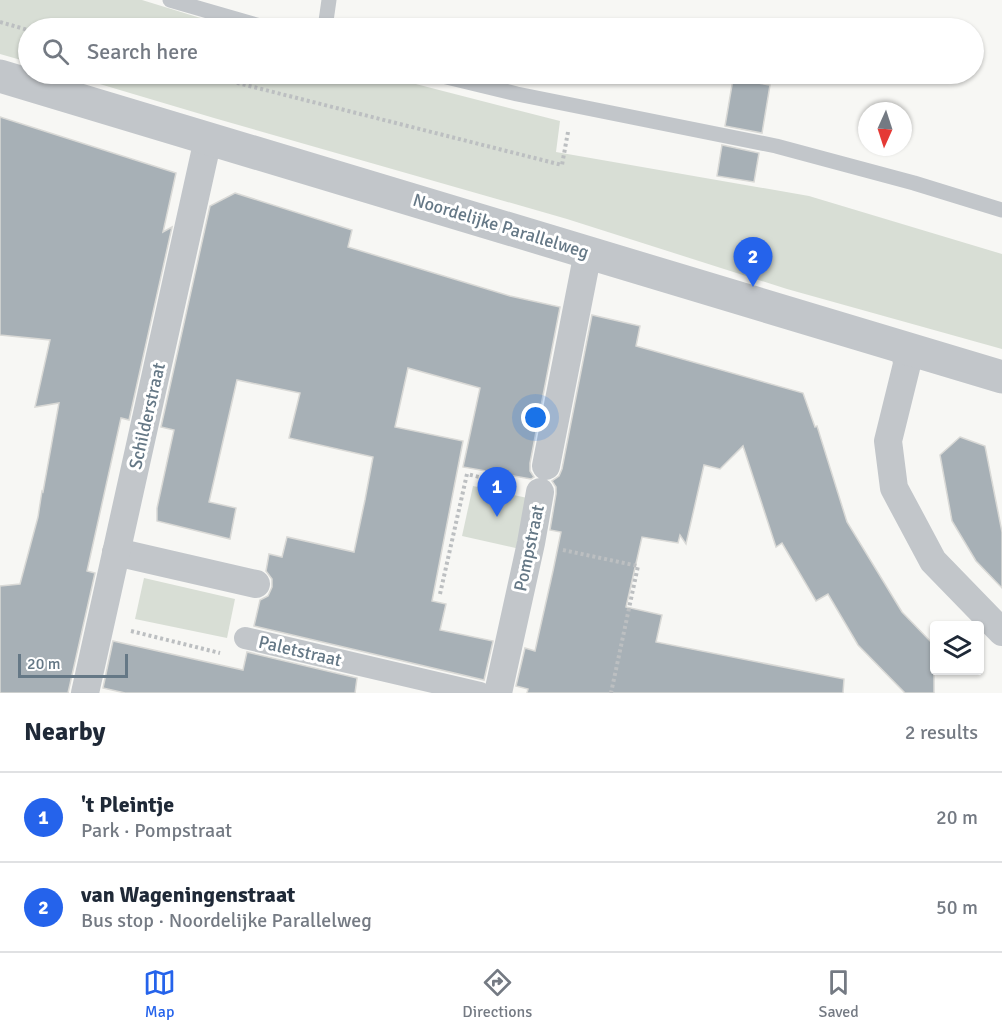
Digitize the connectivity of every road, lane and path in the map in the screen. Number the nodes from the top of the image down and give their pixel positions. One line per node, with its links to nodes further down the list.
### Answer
1 (170, 0): 3 (lane)
2 (329, 0): 4 (lane)
3 (232, 18)
4 (326, 18)
5 (0, 22): 6 (path)
6 (18, 27)
7 (0, 76): 8 (street, Noordelijke Parallelweg)
8 (18, 81)
9 (26, 84): 13 (street, Noordelijke Parallelweg)
10 (242, 84): 12 (path)
11 (476, 84): 14 (lane)
12 (568, 132)
13 (208, 139): 15 (street, Noordelijke Parallelweg); 20 (street, Schilderstraat)
14 (1002, 208)
15 (588, 252): 16 (street, Noordelijke Parallelweg); 18 (street, Pompstraat)
16 (905, 348): 17 (street, Noordelijke Parallelweg); 24 (street)
17 (1002, 377)
18 (543, 479): 19 (street, Pompstraat); 22 (path, Pompstraat)
19 (531, 543): 28 (street, Pompstraat); 29 (path)
20 (116, 552): 21 (street); 23 (street, Schilderstraat)
21 (256, 584)
22 (440, 594)
23 (100, 624): 25 (path, Paletstraat); 26 (street, Schilderstraat)
24 (1002, 632)
25 (245, 638): 27 (street, Paletstraat)
26 (85, 693)
27 (480, 693)
28 (498, 693)
29 (611, 693)

